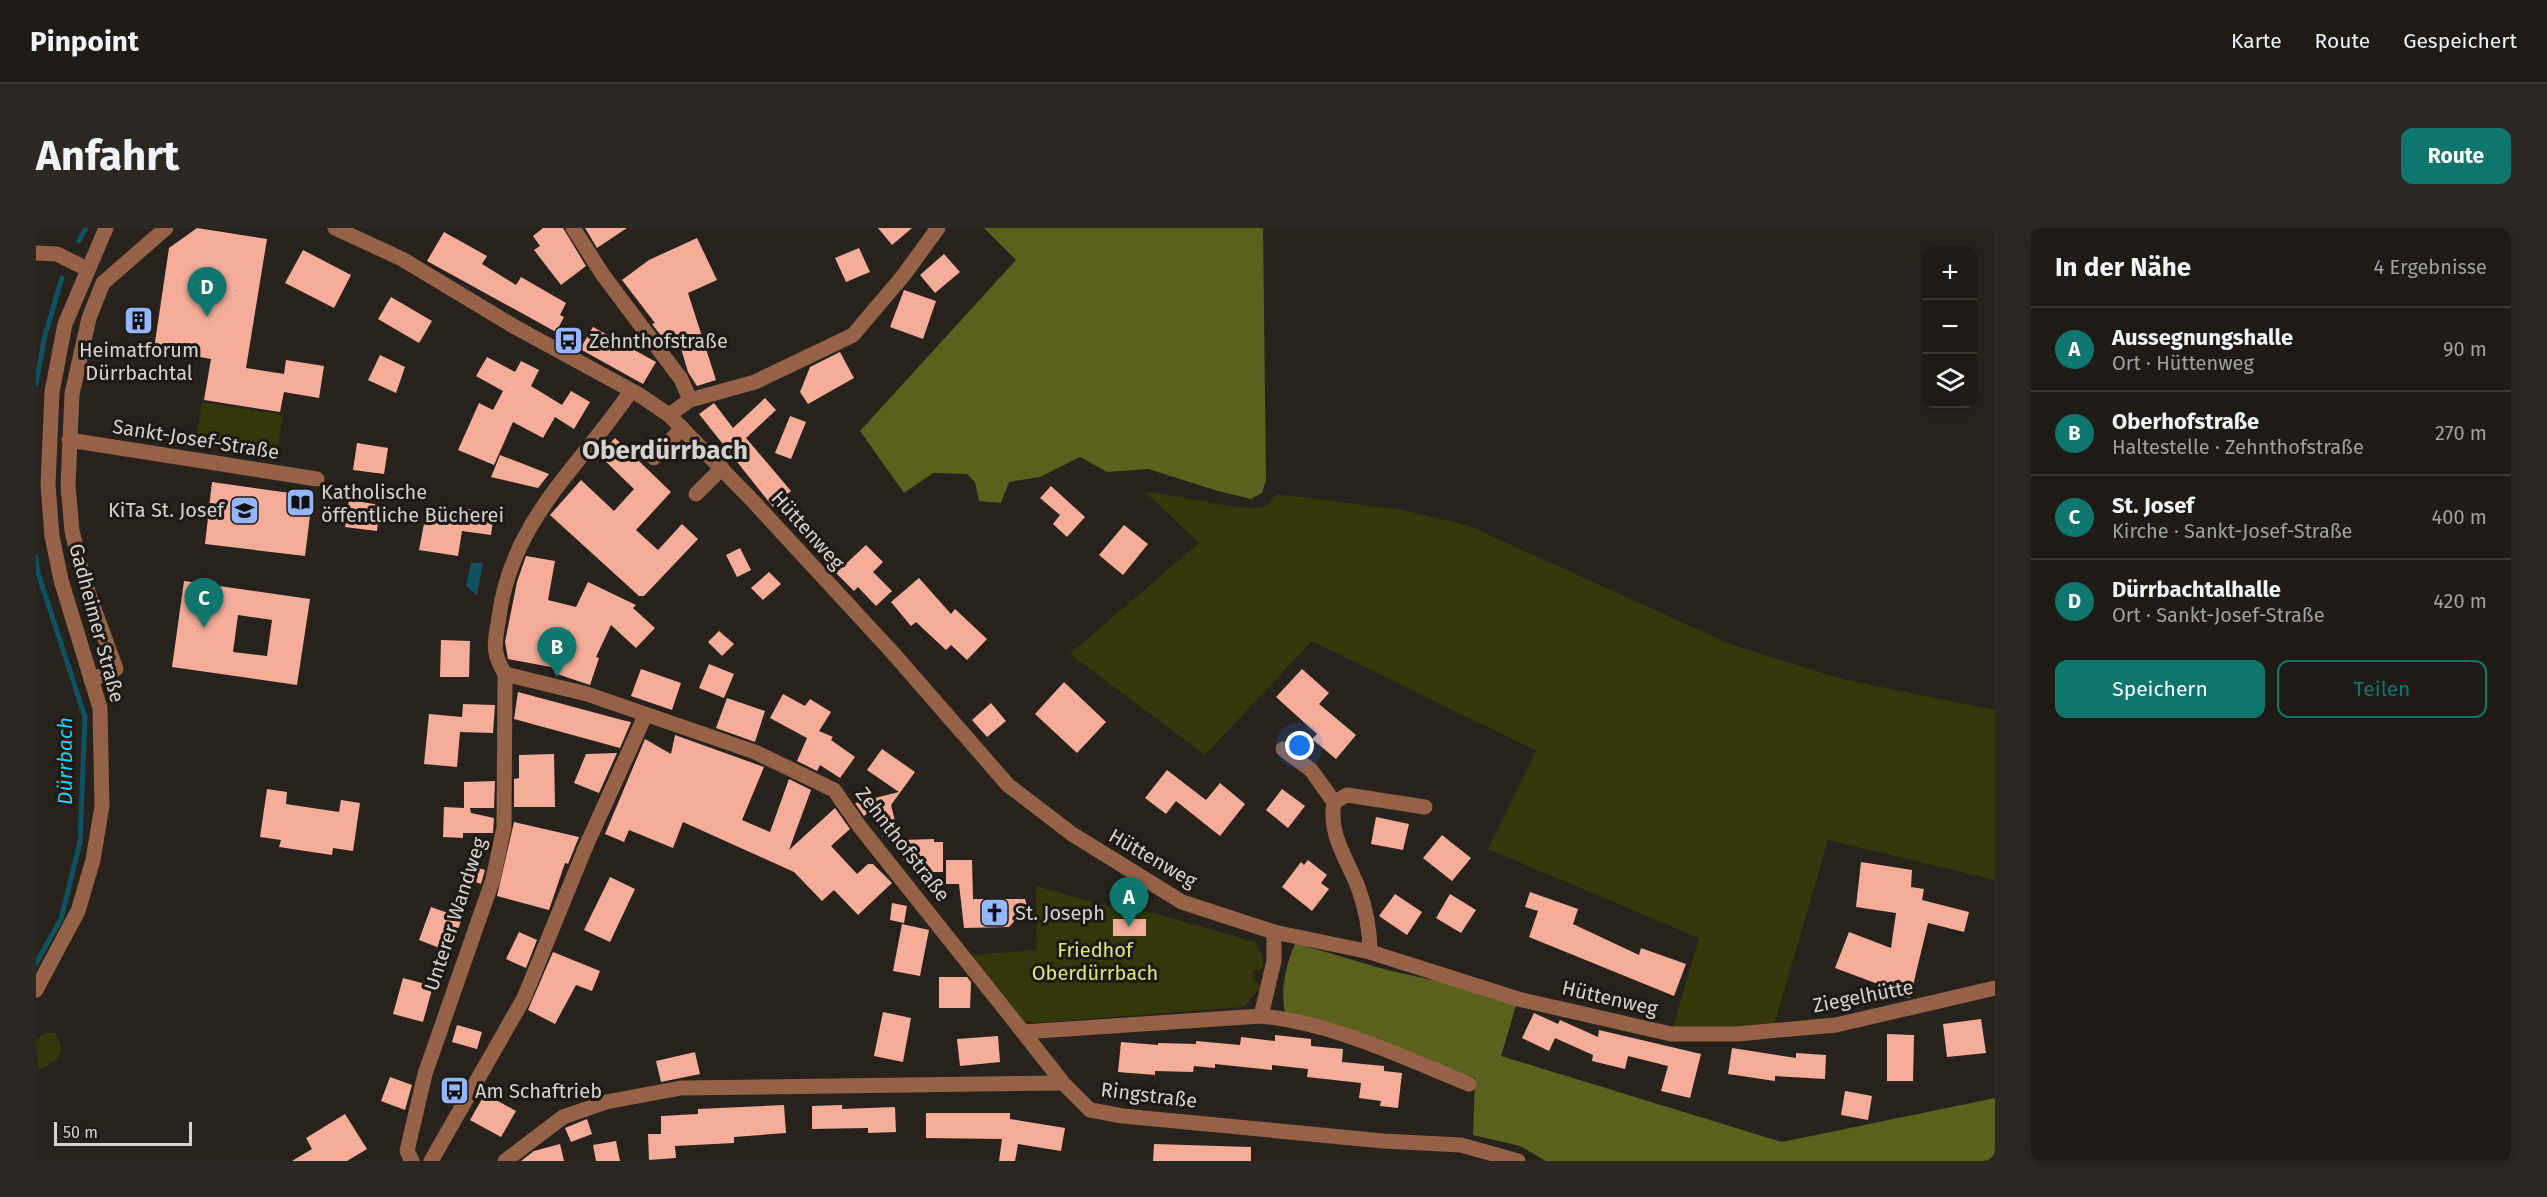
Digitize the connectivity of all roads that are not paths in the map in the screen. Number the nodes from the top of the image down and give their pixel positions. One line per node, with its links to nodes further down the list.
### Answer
1 (106, 228): 7 (street, Gadheimer Straße)
2 (166, 228): 12 (street)
3 (335, 228): 8 (street, Hüttenweg)
4 (573, 228): 9 (street)
5 (938, 228): 9 (street)
6 (36, 253): 7 (street)
7 (87, 269): 18 (street, Gadheimer Straße)
8 (632, 391): 10 (street, Hüttenweg); 17 (street)
9 (690, 400): 10 (street)
10 (669, 415): 11 (street, Hüttenweg)
11 (682, 428): 13 (street); 14 (street, Hüttenweg)
12 (69, 440): 15 (street, Sankt-Josef-Straße); 18 (street)
13 (654, 459)
14 (722, 468): 16 (street); 23 (street, Hüttenweg)
15 (317, 479)
16 (696, 494)
17 (505, 674): 19 (street, Zehnthofstraße); 32 (street, Unterer Wandweg)
18 (91, 680): 26 (street, Gadheimer Straße)
19 (645, 716): 28 (street, Zehnthofstraße); 33 (street)
20 (1283, 750): 21 (street)
21 (1334, 802): 22 (street); 24 (street)
22 (1425, 807)
23 (1274, 932): 24 (street, Hüttenweg); 27 (street)
24 (1370, 952): 29 (street, Hüttenweg)
25 (1995, 988): 29 (street, Ziegelhütte)
26 (36, 990)
27 (1261, 1016): 28 (street); 31 (street)
28 (1023, 1032): 30 (street, Ringstraße)
29 (1737, 1034)
30 (1063, 1083): 34 (street); 35 (street, Ringstraße)
31 (1469, 1084)
32 (412, 1161)
33 (431, 1161)
34 (505, 1161)
35 (1518, 1161)

